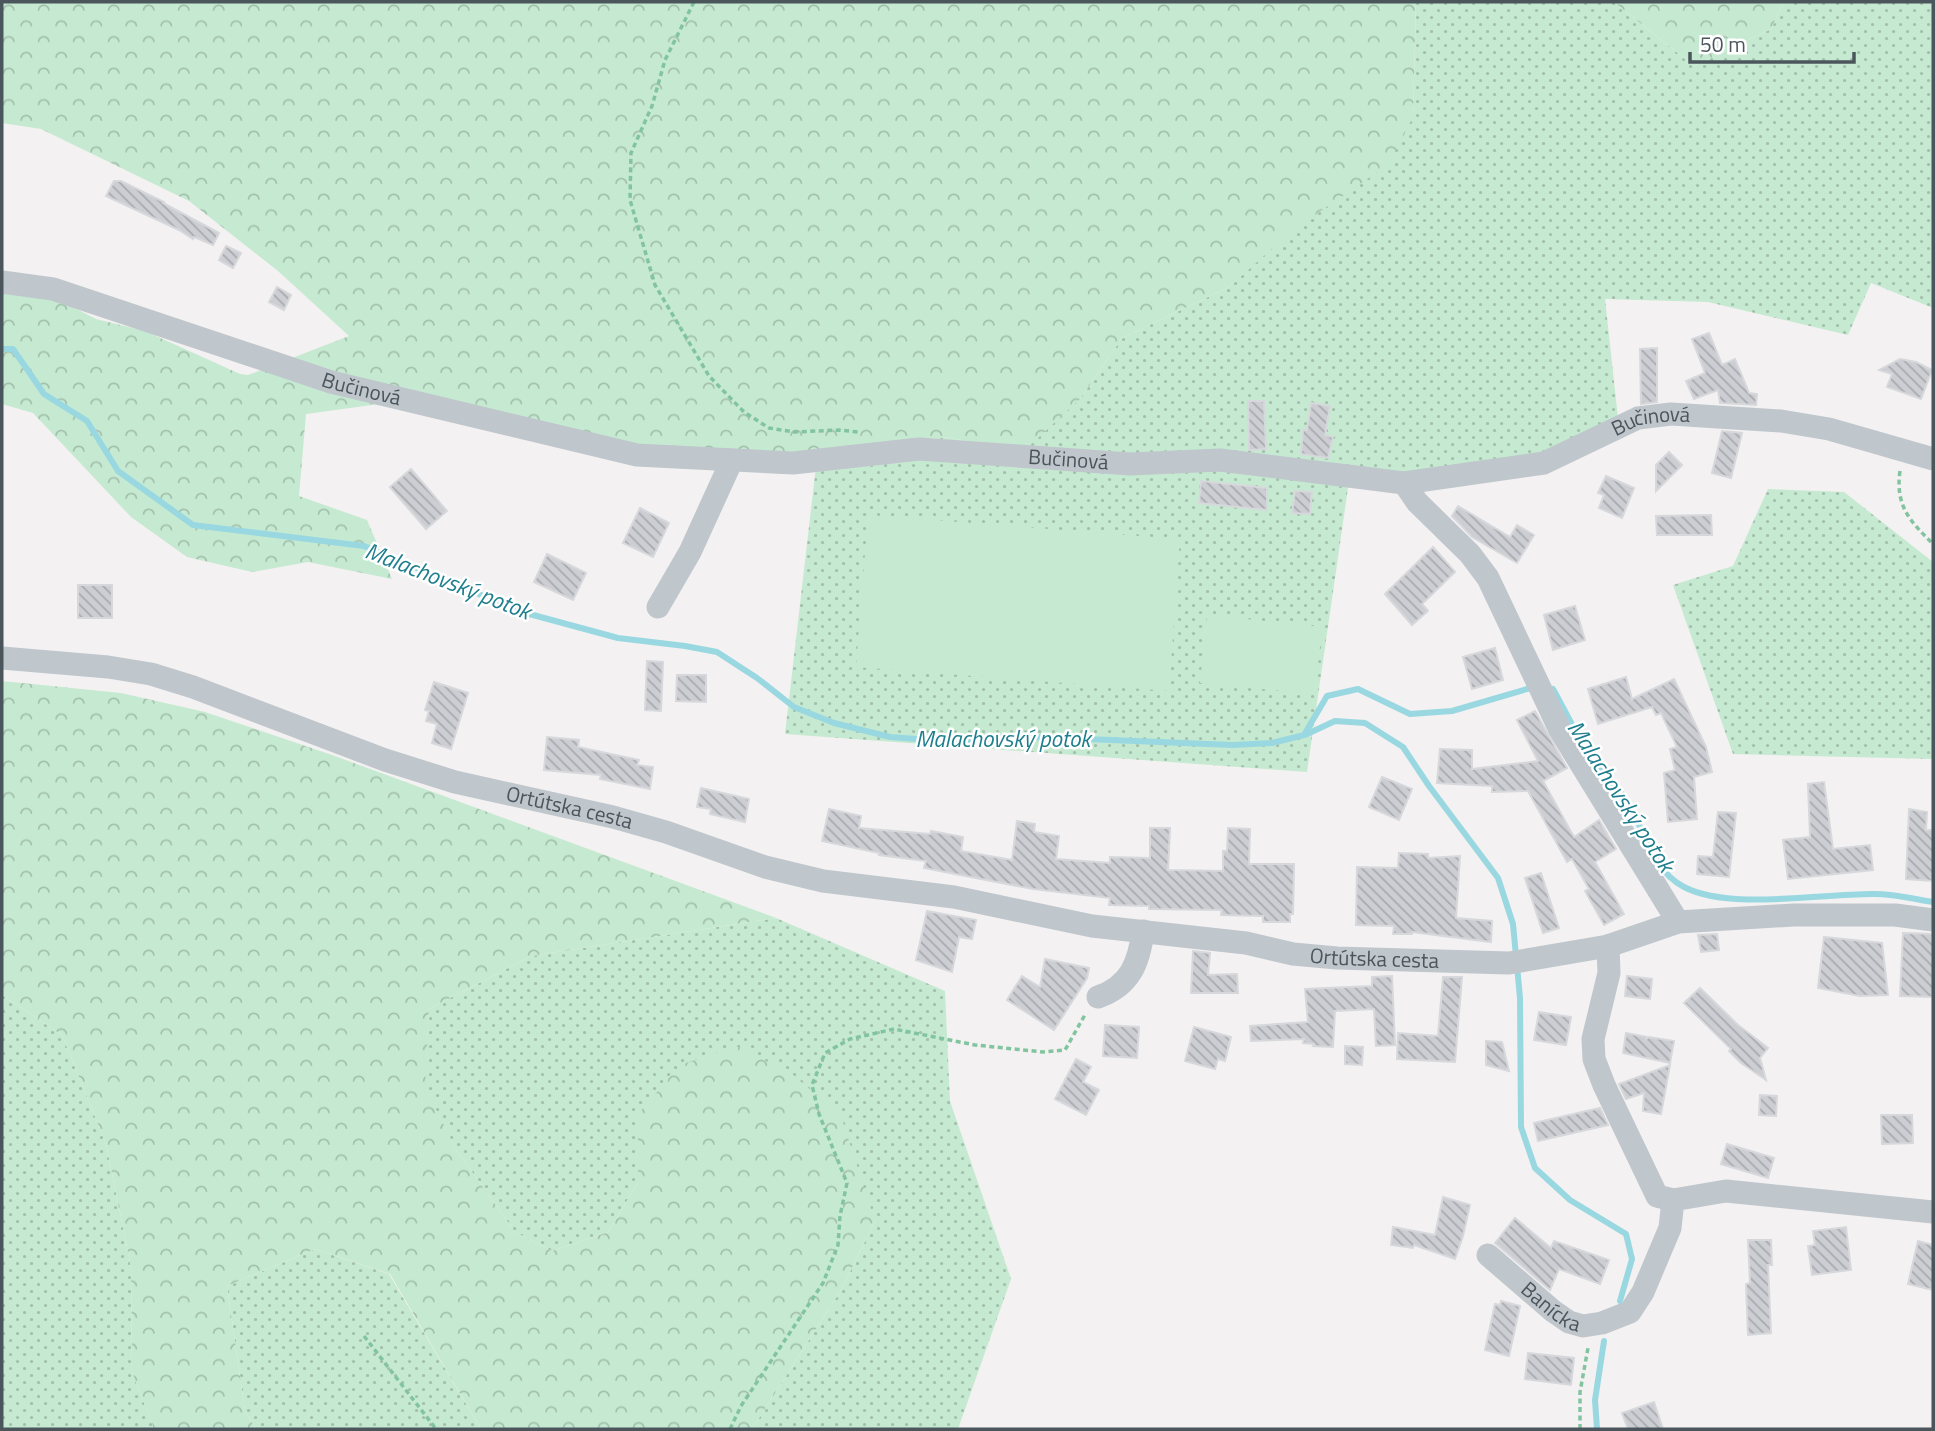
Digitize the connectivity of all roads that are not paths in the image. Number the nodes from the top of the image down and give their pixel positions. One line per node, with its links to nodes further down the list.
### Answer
1 (2, 282): 3 (street, Bučinová)
2 (1933, 458): 4 (street, Bučinová)
3 (732, 460): 4 (street, Bučinová); 5 (street)
4 (1404, 483): 8 (street)
5 (658, 607)
6 (2, 658): 9 (street, Ortútska cesta)
7 (1933, 919): 8 (street, Ortútska cesta)
8 (1678, 922): 10 (street, Ortútska cesta)
9 (1143, 931): 10 (street, Ortútska cesta); 11 (street)
10 (1608, 946): 12 (street)
11 (1098, 997)
12 (1673, 1200): 13 (street); 14 (street, Banícka)
13 (1933, 1212)
14 (1488, 1255)

